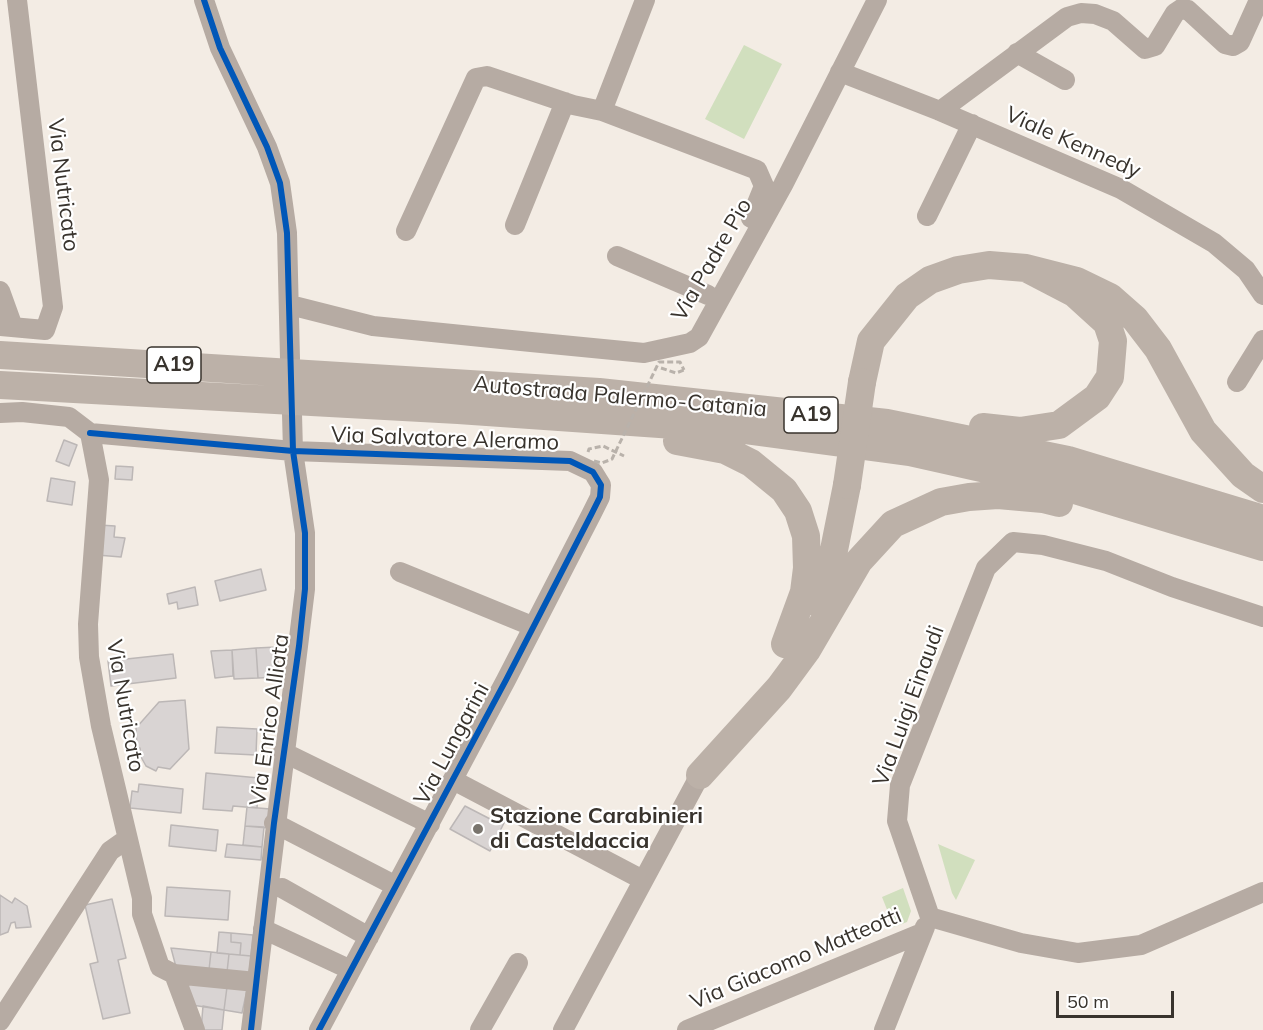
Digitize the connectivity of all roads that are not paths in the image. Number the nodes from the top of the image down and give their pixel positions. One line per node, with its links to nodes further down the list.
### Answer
1 (17, 0): 22 (street, Via Nutricato)
2 (204, 0): 21 (street)
3 (645, 0): 10 (street)
4 (877, 0): 7 (street, Via Padre Pio)
5 (1259, 0): 6 (street)
6 (1017, 53): 8 (street); 11 (street)
7 (840, 72): 11 (street, Viale Kennedy); 24 (street, Via Padre Pio)
8 (1065, 80)
9 (565, 102): 10 (street); 14 (street); 15 (street)
10 (602, 111): 19 (street)
11 (940, 111): 12 (street, Viale Kennedy)
12 (972, 124): 13 (street); 20 (street, Viale Kennedy)
13 (927, 216)
14 (515, 225)
15 (406, 231)
16 (617, 256): 19 (street)
17 (1026, 268): 27 (highway); 36 (highway); 43 (highway, bridge)
18 (0, 291): 22 (street)
19 (708, 295): 24 (street)
20 (1263, 296)
21 (290, 305): 24 (street, Via Padre Pio); 26 (street)
22 (6, 326)
23 (1263, 340): 28 (street)
24 (690, 343)
25 (0, 355): 27 (highway, Autostrada Palermo-Catania / A19)
26 (290, 359)
27 (349, 376): 37 (highway, Autostrada Palermo-Catania / A19)
28 (1237, 381)
29 (0, 385): 30 (highway, Autostrada Palermo-Catania / A19)
30 (458, 410): 38 (highway, Autostrada Palermo-Catania / A19); 43 (highway)
31 (0, 413): 33 (street)
32 (292, 414): 34 (street, Via Enrico Alliata)
33 (90, 433): 34 (street, Via Salvatore Aleramo); 49 (street, Via Nutricato)
34 (293, 451): 35 (street, Via Salvatore Aleramo); 44 (street, Via Enrico Alliata)
35 (594, 466): 42 (street, Via Lungarini)
36 (1263, 489)
37 (1263, 519)
38 (1263, 547)
39 (1263, 562): 45 (highway)
40 (400, 572): 42 (street)
41 (1263, 617): 54 (street, Via Luigi Einaudi)
42 (532, 626): 46 (street, Via Lungarini)
43 (785, 644): 45 (highway)
44 (284, 752): 47 (street, Via Enrico Alliata); 48 (street)
45 (700, 775): 50 (street)
46 (453, 780): 48 (street, Via Lungarini); 50 (street)
47 (274, 823): 51 (street); 55 (street, Via Enrico Alliata)
48 (430, 824): 51 (street, Via Lungarini)
49 (127, 839): 59 (street, Via Nutricato); 61 (street)
50 (644, 880): 67 (street)
51 (396, 886): 56 (street, Via Lungarini)
52 (282, 888): 56 (street)
53 (1263, 892): 54 (street)
54 (926, 925): 62 (street); 68 (street, Via Giacomo Matteotti)
55 (262, 929): 58 (street); 60 (street, Via Enrico Alliata)
56 (369, 937): 58 (street, Via Lungarini)
57 (518, 963): 66 (street)
58 (351, 970): 65 (street, Via Lungarini)
59 (174, 974): 60 (street); 63 (street, Via Nutricato)
60 (256, 982): 64 (street, Via Enrico Alliata)
61 (0, 1021)
62 (887, 1028)
63 (195, 1030)
64 (251, 1030)
65 (319, 1030)
66 (480, 1030)
67 (563, 1030)
68 (687, 1030)

